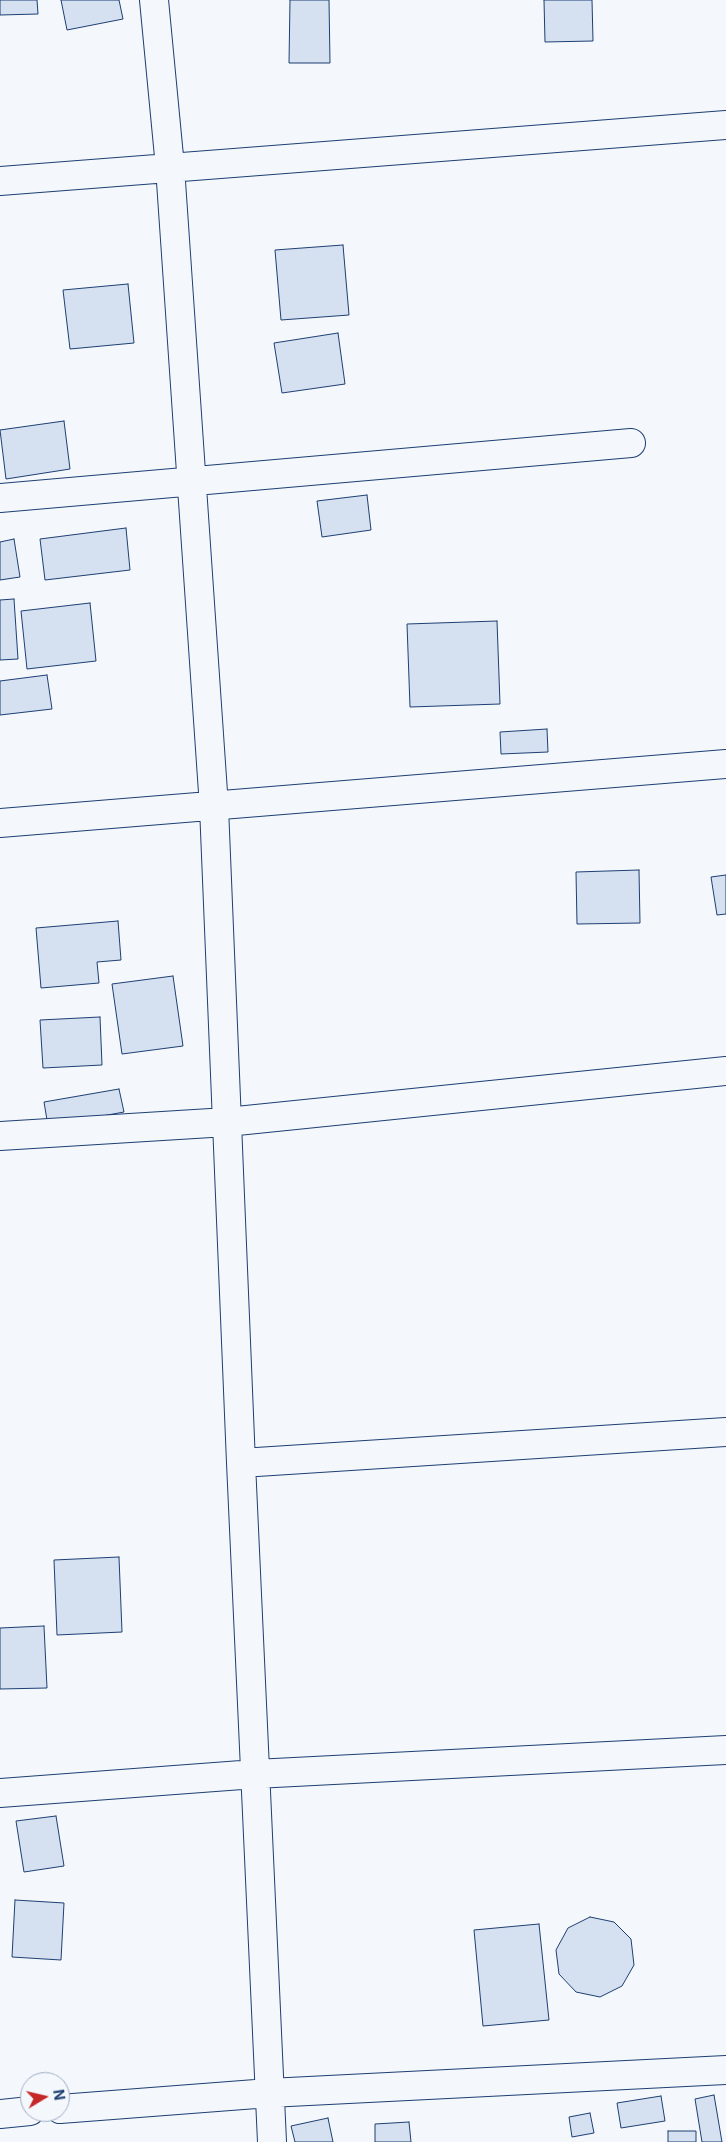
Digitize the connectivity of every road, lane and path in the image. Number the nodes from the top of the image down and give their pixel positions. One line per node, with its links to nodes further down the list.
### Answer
1 (154, 0): 3 (street)
2 (726, 125): 3 (street)
3 (170, 167): 4 (street); 6 (street)
4 (0, 181)
5 (631, 443): 6 (street)
6 (192, 482): 7 (street); 9 (street)
7 (0, 498)
8 (726, 764): 9 (street)
9 (214, 806): 10 (street); 12 (street)
10 (0, 822)
11 (726, 1071): 12 (street)
12 (227, 1122): 13 (street); 15 (street)
13 (0, 1136)
14 (726, 1432): 15 (street)
15 (240, 1463): 17 (street)
16 (726, 1750): 17 (street)
17 (255, 1774): 18 (street); 20 (street)
18 (0, 1793)
19 (726, 2070): 20 (street)
20 (269, 2093): 21 (street); 24 (street)
21 (70, 2108)
22 (20, 2112): 23 (street)
23 (0, 2114)
24 (272, 2142)

